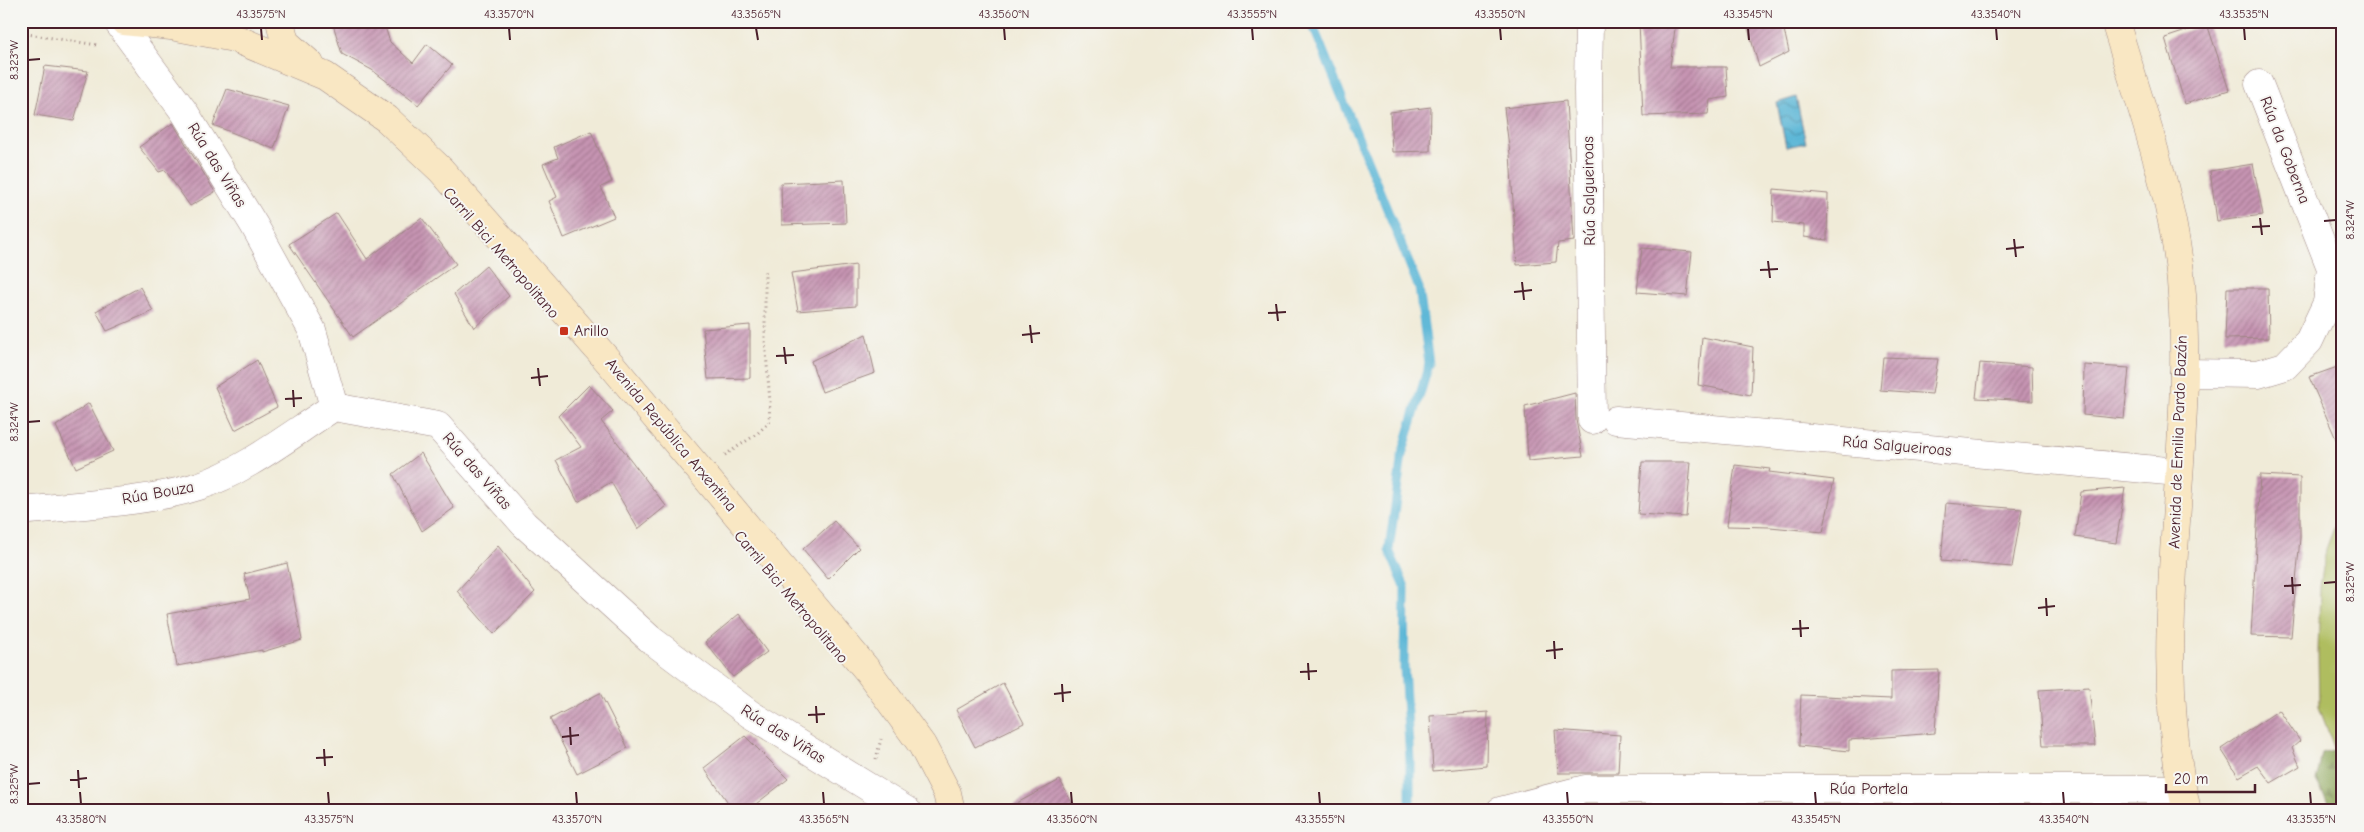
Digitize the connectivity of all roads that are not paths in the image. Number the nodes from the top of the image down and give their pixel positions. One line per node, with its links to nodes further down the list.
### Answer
1 (117, 21): 10 (street, Rúa das Viñas)
2 (124, 21): 6 (main road, Avenida República Arxentina)
3 (280, 21): 7 (main road, Avenida República Arxentina)
4 (1589, 21): 11 (street, Rúa Salgueiroas)
5 (2115, 21): 9 (main road, Avenida de Emilia Pardo Bazán)
6 (229, 29): 7 (main road, Avenida República Arxentina)
7 (324, 76): 15 (main road, Avenida República Arxentina)
8 (2259, 84): 9 (street, Rúa da Goberna)
9 (2184, 373): 11 (main road, Avenida de Emilia Pardo Bazán)
10 (334, 407): 12 (street, Rúa Bouza); 14 (street, Rúa das Viñas)
11 (2178, 472): 13 (main road, Avenida de Emilia Pardo Bazán)
12 (21, 511)
13 (2184, 800): 16 (street, Rúa Portela)
14 (907, 811)
15 (951, 811)
16 (1500, 811)

